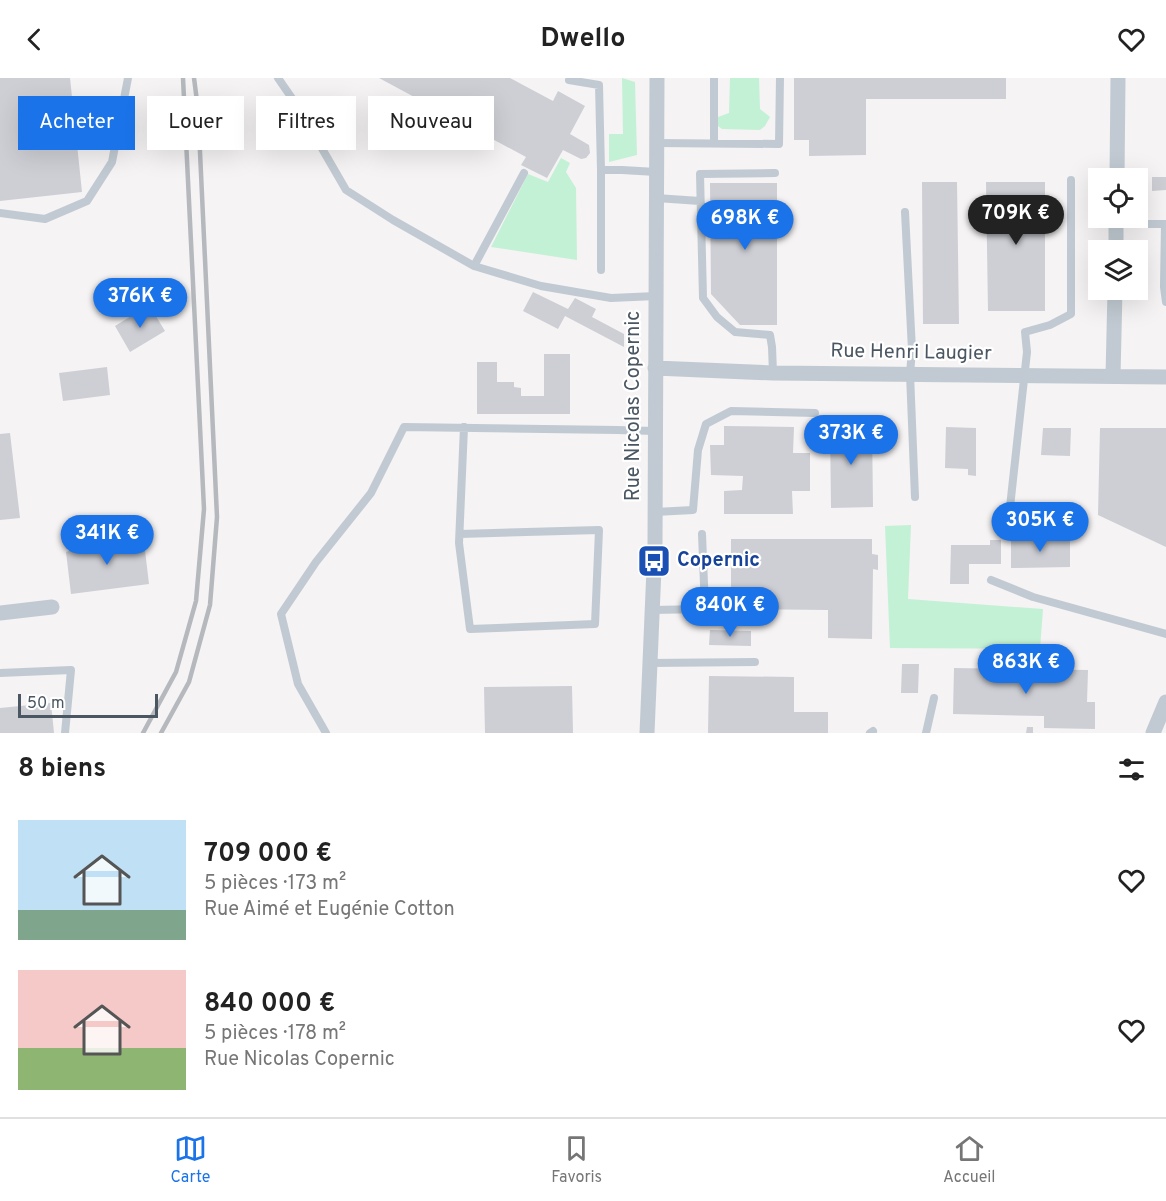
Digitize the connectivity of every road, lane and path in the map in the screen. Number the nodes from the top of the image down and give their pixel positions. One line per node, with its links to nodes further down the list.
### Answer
1 (128, 78): 19 (lane)
2 (278, 78): 22 (lane)
3 (657, 78): 8 (street, Rue Nicolas Copernic)
4 (714, 78): 9 (lane)
5 (780, 78): 9 (lane)
6 (1118, 78): 10 (street)
7 (569, 80): 11 (lane)
8 (656, 143): 9 (lane); 12 (street, Rue Nicolas Copernic)
9 (714, 143)
10 (1117, 168)
11 (601, 170): 12 (lane); 23 (lane)
12 (656, 172): 16 (street, Rue Nicolas Copernic)
13 (524, 173): 22 (lane)
14 (775, 173): 17 (lane)
15 (1071, 180): 30 (lane)
16 (656, 198): 17 (lane); 24 (street, Rue Nicolas Copernic)
17 (700, 201): 28 (lane)
18 (905, 212): 29 (lane)
19 (0, 213)
20 (1148, 223): 21 (lane)
21 (1165, 224): 26 (lane)
22 (474, 266): 24 (lane)
23 (601, 270)
24 (656, 296): 27 (street, Rue Nicolas Copernic)
25 (1115, 300): 31 (street)
26 (1166, 302)
27 (656, 368): 28 (street, Rue Henri Laugier); 35 (street, Rue Nicolas Copernic)
28 (773, 372): 29 (street, Rue Henri Laugier)
29 (910, 374): 30 (street, Rue Henri Laugier); 36 (lane)
30 (1024, 375): 31 (street, Rue Henri Laugier); 37 (lane)
31 (1113, 376): 32 (street, Rue Henri Laugier)
32 (1166, 377)
33 (815, 413): 38 (lane)
34 (464, 427): 35 (lane); 39 (lane); 52 (lane)
35 (655, 431): 38 (street, Rue Nicolas Copernic)
36 (915, 497)
37 (1010, 507)
38 (655, 512): 43 (street, Rue Nicolas Copernic)
39 (460, 534): 39 (lane)
40 (702, 534): 43 (lane)
41 (992, 580): 45 (lane)
42 (52, 607): 44 (street)
43 (652, 610): 47 (street, Rue Nicolas Copernic)
44 (0, 613)
45 (1166, 634)
46 (755, 662): 47 (lane)
47 (650, 663): 53 (street, Rue Nicolas Copernic)
48 (0, 673): 51 (lane)
49 (934, 698): 54 (lane)
50 (1166, 702): 55 (street)
51 (65, 733)
52 (326, 733)
53 (647, 733)
54 (927, 733)
55 (1153, 733)

